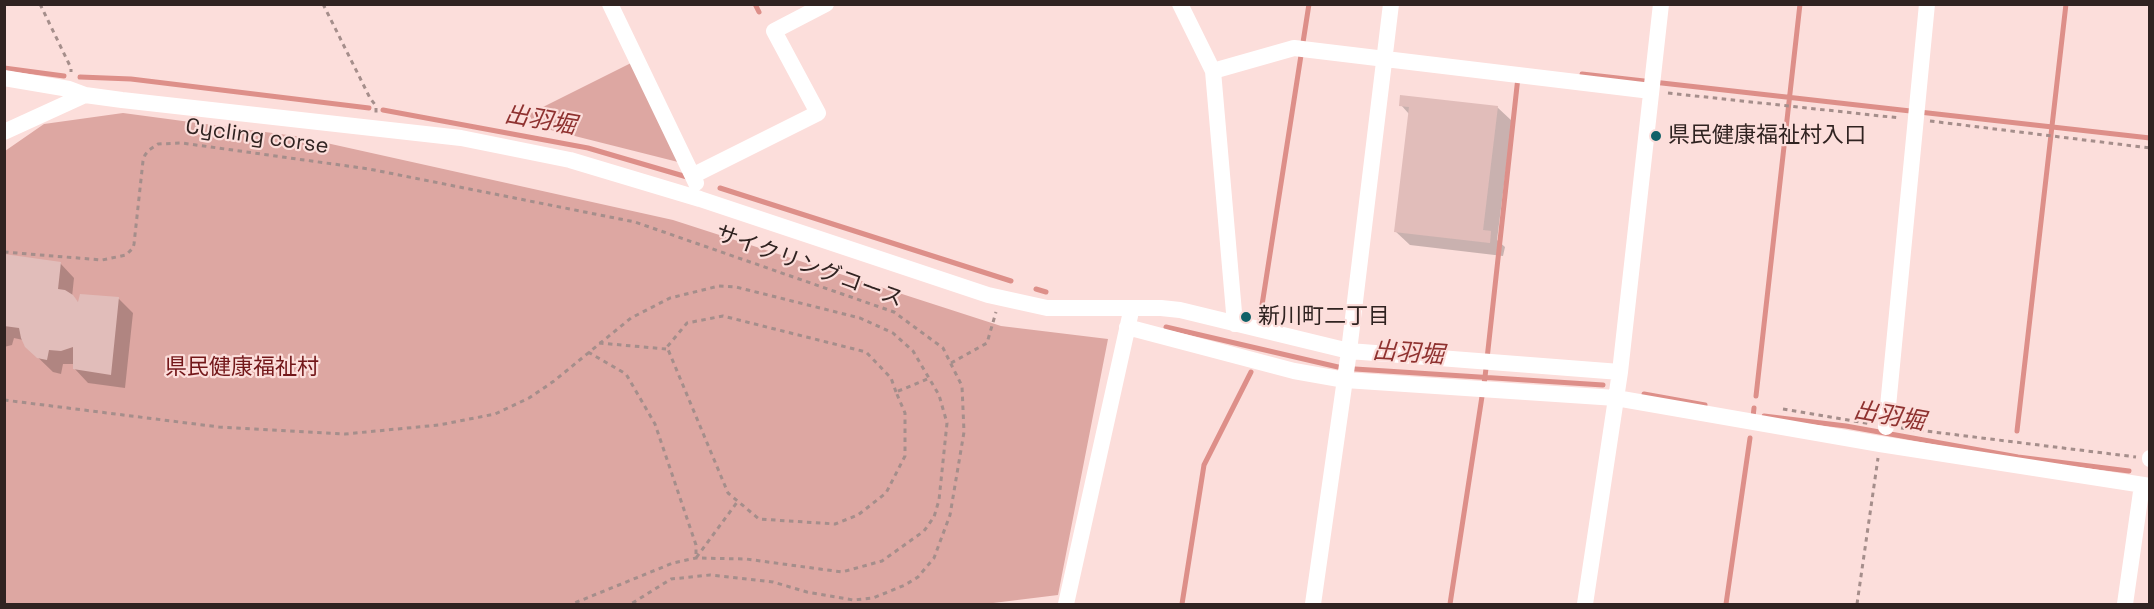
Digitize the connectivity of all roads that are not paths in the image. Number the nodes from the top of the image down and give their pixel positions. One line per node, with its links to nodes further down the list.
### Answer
1 (610, 4): 13 (street)
2 (826, 4): 13 (street)
3 (1180, 4): 8 (street)
4 (1392, 4): 7 (street)
5 (1661, 4): 10 (street)
6 (1927, 4): 22 (street)
7 (1386, 59): 8 (street); 10 (street); 18 (street)
8 (1213, 71): 16 (street)
9 (4, 78): 11 (street)
10 (1651, 91): 19 (street)
11 (77, 92): 12 (street); 14 (street)
12 (4, 132)
13 (694, 175): 14 (street)
14 (700, 199): 15 (street)
15 (1131, 309): 16 (street); 17 (street)
16 (1235, 324): 18 (street)
17 (1127, 327): 20 (street); 24 (street)
18 (1349, 351): 19 (street); 20 (street)
19 (1620, 372): 21 (street)
20 (1345, 380): 21 (street); 25 (street)
21 (1616, 398): 23 (street); 26 (street)
22 (1886, 427)
23 (2146, 486): 27 (street)
24 (1067, 604)
25 (1313, 604)
26 (1585, 604)
27 (2125, 604)

